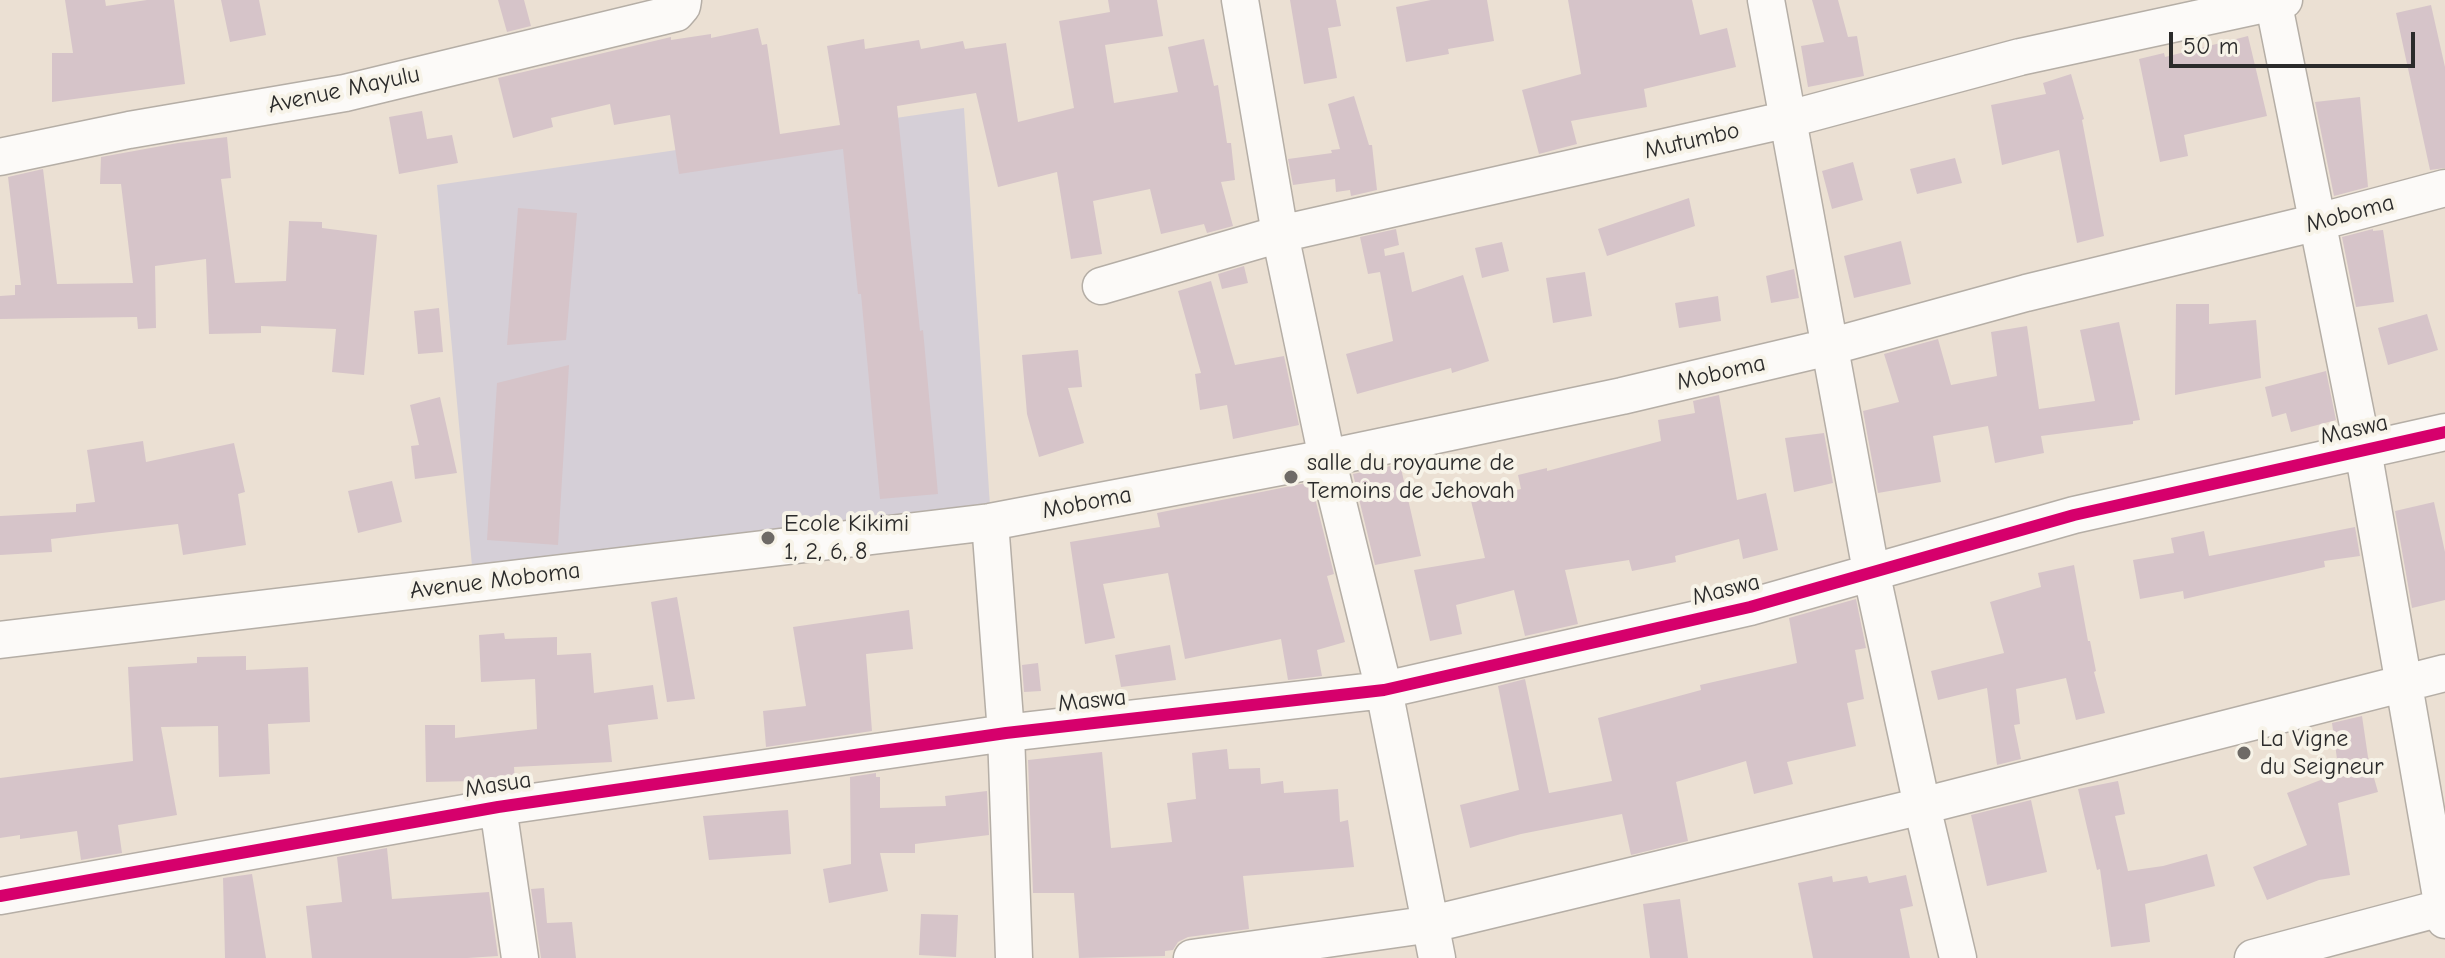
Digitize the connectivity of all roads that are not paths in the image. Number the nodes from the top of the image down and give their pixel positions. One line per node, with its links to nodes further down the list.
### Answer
1 (1240, 0): 9 (street)
2 (1766, 0): 5 (street)
3 (2277, 1): 5 (street, Mutumbo); 8 (street)
4 (682, 3): 6 (street, Avenue Mayulu)
5 (1789, 119): 9 (street, Mutumbo); 11 (street)
6 (0, 157)
7 (2445, 188): 8 (street, Moboma)
8 (2318, 222): 11 (street, Moboma); 13 (street)
9 (1280, 234): 10 (street, Mutumbo); 14 (street)
10 (1101, 286)
11 (1829, 347): 14 (street, Moboma); 16 (street)
12 (2445, 432): 13 (street, Maswa)
13 (2363, 450): 16 (street, Maswa); 19 (street)
14 (1327, 458): 15 (street, Moboma); 20 (street)
15 (990, 522): 17 (street, Avenue Moboma); 21 (street)
16 (1871, 571): 20 (street, Maswa); 22 (street)
17 (0, 640)
18 (2445, 673): 19 (street)
19 (2404, 684): 22 (street); 25 (street)
20 (1384, 690): 21 (street, Maswa); 26 (street)
21 (1006, 733): 23 (street, Masua); 28 (street)
22 (1922, 806): 26 (street); 30 (street)
23 (498, 807): 24 (street, Masua); 27 (street)
24 (0, 896)
25 (2444, 911): 31 (street)
26 (1434, 941): 29 (street)
27 (520, 958)
28 (1014, 958)
29 (1192, 958)
30 (1958, 958)
31 (2253, 958)

